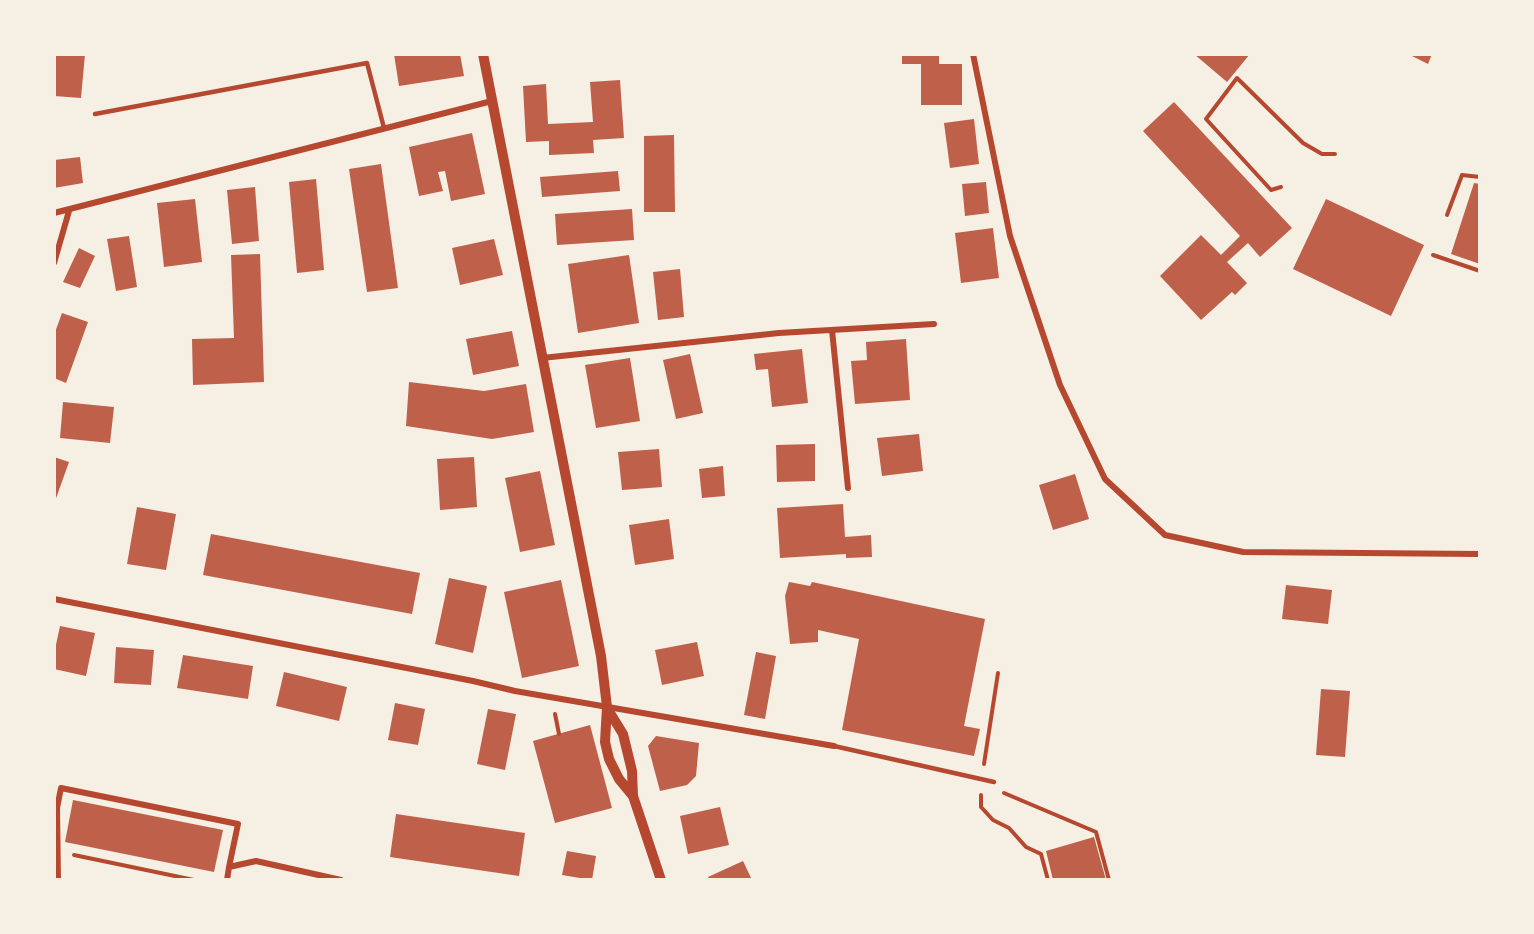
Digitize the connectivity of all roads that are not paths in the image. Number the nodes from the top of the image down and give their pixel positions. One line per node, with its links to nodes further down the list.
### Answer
1 (483, 54): 3 (street)
2 (973, 54): 13 (street)
3 (492, 101): 5 (street); 11 (street)
4 (95, 114): 5 (lane)
5 (384, 128): 6 (street)
6 (69, 211): 7 (street); 8 (street)
7 (54, 213)
8 (54, 263)
9 (934, 324): 10 (street)
10 (832, 330): 11 (street); 12 (street)
11 (542, 358): 15 (street)
12 (848, 488)
13 (1480, 554)
14 (54, 599): 15 (street)
15 (607, 707): 16 (street); 18 (street); 18 (street)
16 (834, 746): 17 (lane)
17 (994, 782)
18 (633, 796): 23 (street)
19 (229, 867): 20 (street); 21 (street); 22 (street)
20 (58, 880)
21 (227, 880)
22 (341, 880)
23 (661, 880)

